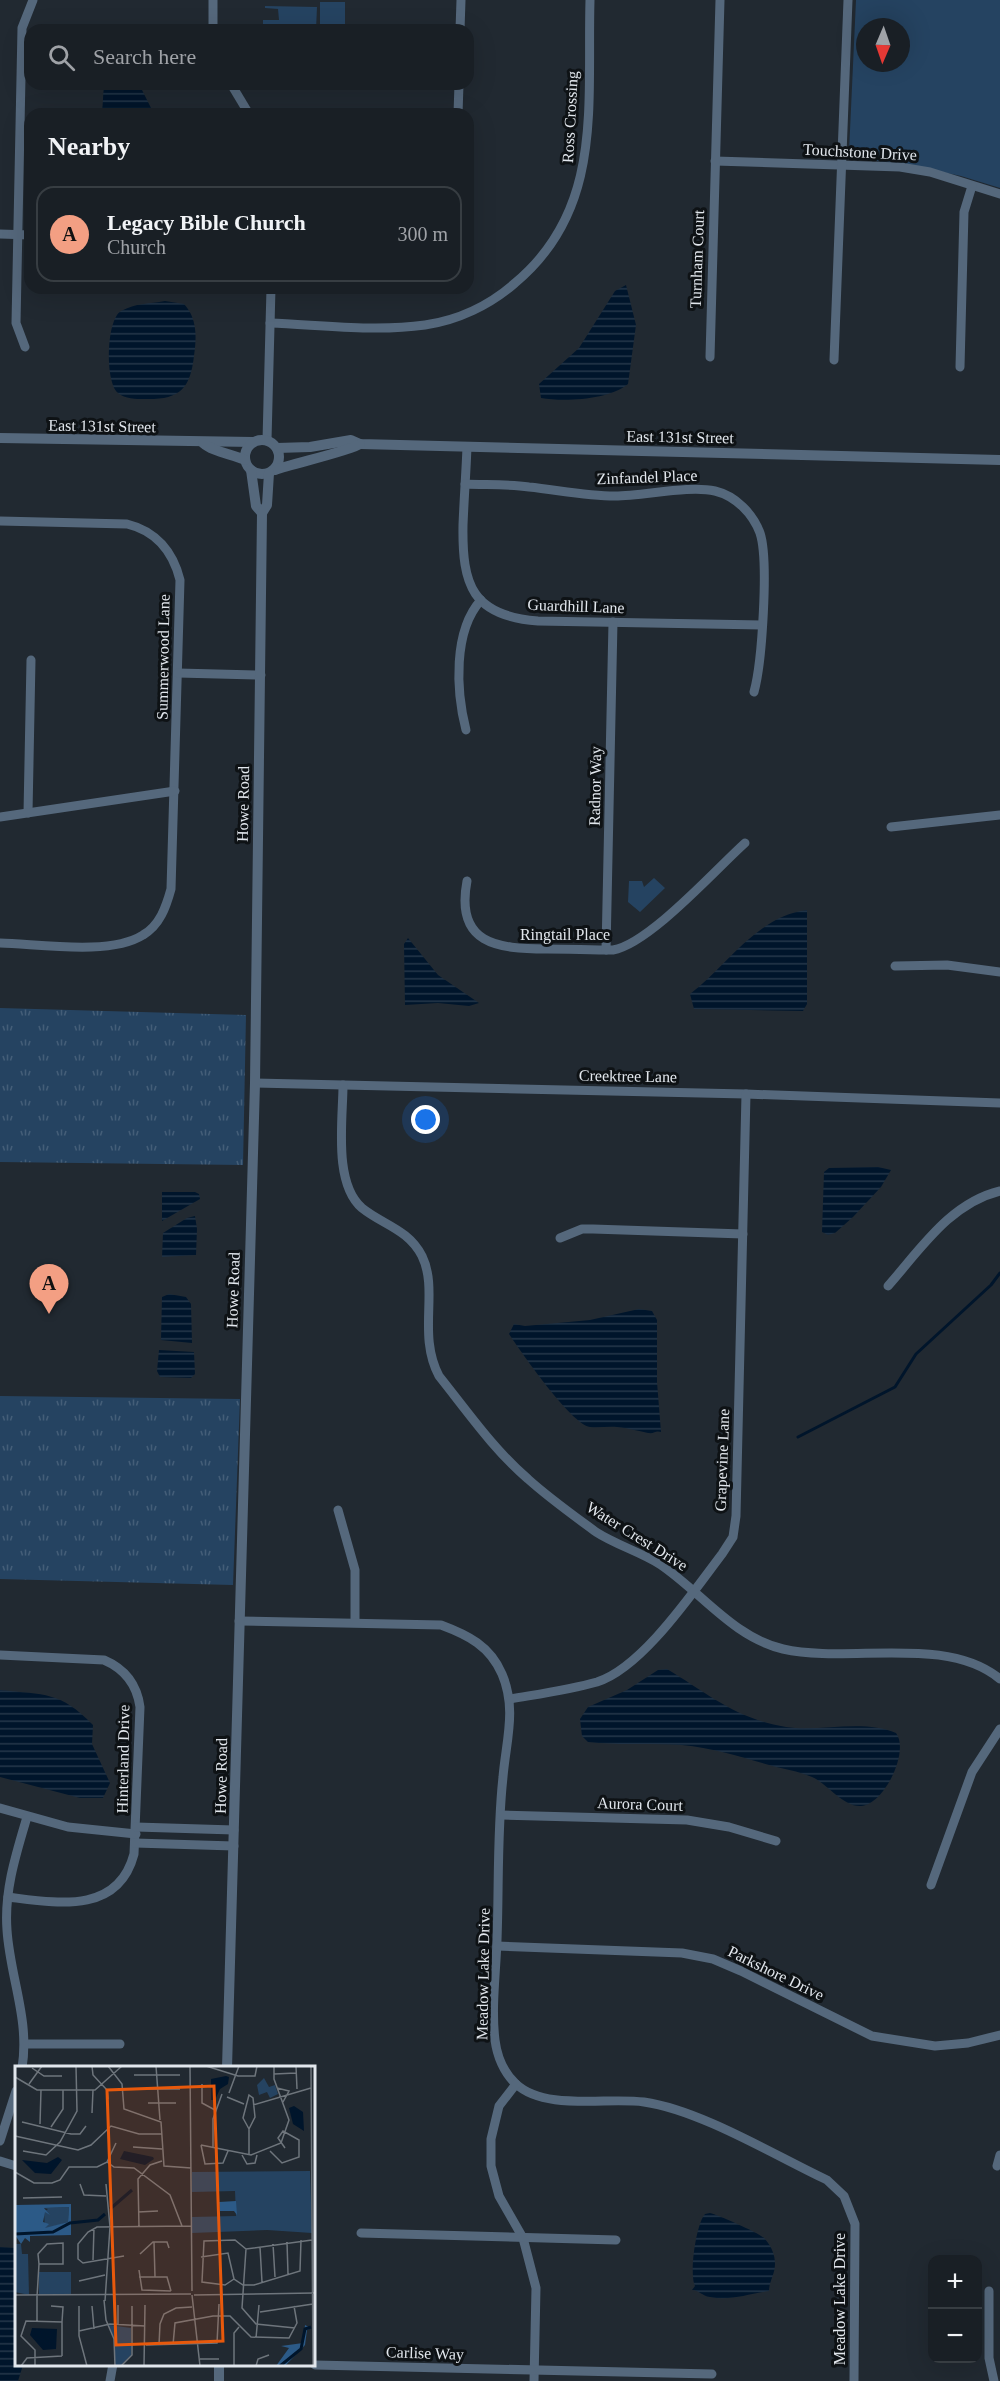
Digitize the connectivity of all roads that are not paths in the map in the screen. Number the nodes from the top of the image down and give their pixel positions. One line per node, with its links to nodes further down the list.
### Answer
1 (33, 0): 18 (street)
2 (213, 0): 7 (street)
3 (461, 0): 8 (street)
4 (590, 0): 21 (street, Ross Crossing)
5 (720, 0): 13 (street, Turnham Court)
6 (848, 0): 14 (street)
7 (213, 24)
8 (460, 24)
9 (235, 90): 11 (street)
10 (459, 90): 12 (street)
11 (245, 108)
12 (458, 108)
13 (715, 161): 14 (street, Touchstone Drive); 23 (street, Turnham Court)
14 (842, 165): 15 (street, Touchstone Drive); 24 (street)
15 (972, 186): 16 (street, Touchstone Drive); 25 (street)
16 (1000, 194)
17 (0, 234): 18 (street)
18 (17, 234): 19 (street); 22 (street)
19 (24, 235)
20 (271, 294): 21 (street)
21 (270, 323): 27 (street)
22 (25, 347)
23 (710, 357)
24 (834, 360)
25 (960, 367)
26 (0, 438): 29 (street, East 131st Street)
27 (267, 440): 28 (street); 32 (street)
28 (253, 442): 29 (street, East 131st Street); 33 (street)
29 (203, 443): 33 (street, East 131st Street)
30 (360, 444): 31 (street, East 131st Street); 32 (street, East 131st Street); 36 (street, East 131st Street)
31 (466, 447): 34 (street, East 131st Street); 37 (street, Guardhill Lane)
32 (277, 448): 36 (street)
33 (245, 460): 35 (street)
34 (1000, 460)
35 (251, 470): 36 (street); 38 (street, Howe Road)
36 (272, 471): 38 (street, Howe Road)
37 (465, 484): 40 (street, Guardhill Lane); 42 (street, Zinfandel Place)
38 (262, 513): 45 (street, Howe Road)
39 (0, 521): 44 (street, Summerwood Lane)
40 (481, 600): 41 (street, Guardhill Lane); 47 (street)
41 (613, 622): 42 (street, Guardhill Lane); 56 (street, Radnor Way)
42 (762, 626): 46 (street, Zinfandel Place)
43 (31, 660): 49 (street)
44 (178, 673): 45 (street); 48 (street, Summerwood Lane)
45 (261, 675): 59 (street, Howe Road)
46 (754, 692)
47 (466, 730)
48 (175, 791): 49 (street); 55 (street, Summerwood Lane)
49 (28, 813): 51 (street)
50 (1000, 815): 52 (street)
51 (0, 817)
52 (891, 827)
53 (745, 843): 56 (street, Ringtail Place)
54 (466, 881): 56 (street, Ringtail Place)
55 (0, 943)
56 (606, 950)
57 (896, 966): 58 (street)
58 (1000, 972)
59 (255, 1083): 60 (street, Creektree Lane); 69 (street, Howe Road)
60 (343, 1085): 61 (street, Creektree Lane); 68 (street, Water Crest Drive)
61 (746, 1094): 62 (street, Creektree Lane); 64 (street, Grapevine Lane)
62 (1000, 1102)
63 (1000, 1191): 66 (street)
64 (742, 1234): 65 (street); 68 (street, Grapevine Lane)
65 (560, 1238)
66 (888, 1286)
67 (338, 1510): 70 (street)
68 (694, 1590): 72 (street, Water Crest Drive); 73 (street, Grapevine Lane)
69 (239, 1621): 70 (street, Meadow Lake Drive); 78 (street, Howe Road)
70 (355, 1622): 73 (street, Meadow Lake Drive)
71 (0, 1655): 79 (street, Hinterland Drive)
72 (1000, 1679)
73 (510, 1700): 76 (street, Meadow Lake Drive)
74 (1000, 1729): 82 (street)
75 (0, 1808): 77 (street)
76 (501, 1815): 80 (street, Aurora Court); 84 (street, Meadow Lake Drive)
77 (27, 1817): 79 (street); 83 (street)
78 (234, 1830): 79 (street); 81 (street, Howe Road)
79 (136, 1835): 81 (street); 83 (street, Hinterland Drive)
80 (776, 1841)
81 (234, 1846): 89 (street, Howe Road)
82 (931, 1885)
83 (8, 1897): 86 (street)
84 (497, 1946): 85 (street, Parkshore Drive); 90 (street, Meadow Lake Drive)
85 (999, 2038)
86 (26, 2044): 87 (street); 88 (street)
87 (120, 2044)
88 (22, 2066)
89 (227, 2066)
90 (516, 2084): 98 (street); 107 (street, Meadow Lake Drive)
91 (15, 2094): 92 (street)
92 (0, 2141)
93 (1000, 2156): 96 (street)
94 (0, 2161): 95 (street)
95 (15, 2166)
96 (997, 2166)
97 (361, 2234): 98 (street)
98 (523, 2238): 99 (street); 103 (street)
99 (616, 2240)
100 (989, 2291): 108 (street)
101 (315, 2365): 103 (street, Carlise Way)
102 (114, 2366): 105 (street)
103 (534, 2371): 104 (street, Carlise Way); 106 (street)
104 (712, 2374)
105 (110, 2381)
106 (534, 2381)
107 (854, 2381)
108 (994, 2381)

